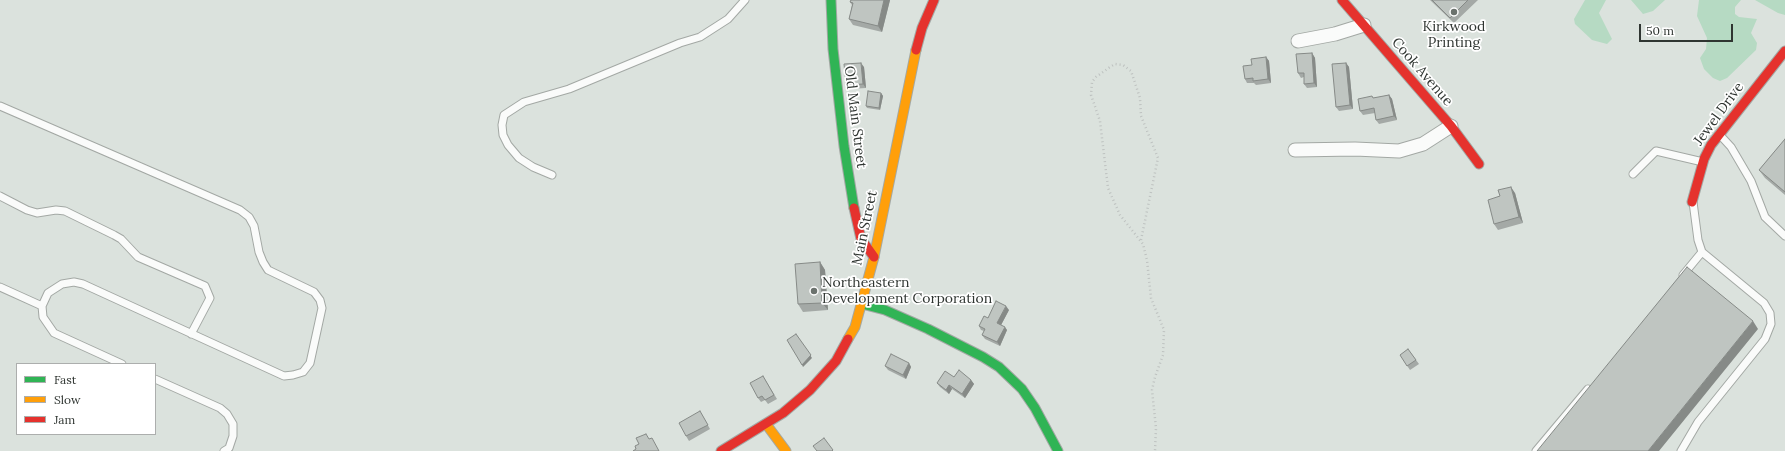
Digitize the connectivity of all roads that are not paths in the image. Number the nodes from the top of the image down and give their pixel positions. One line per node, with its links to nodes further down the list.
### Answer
1 (745, 0): 15 (lane)
2 (831, 0): 20 (street, Old Main Street)
3 (934, 0): 20 (street, Main Street)
4 (1342, 0): 5 (street, Cook Avenue)
5 (1364, 25): 6 (street); 9 (street, Cook Avenue)
6 (1298, 41)
7 (1785, 51): 10 (street, Jewel Drive)
8 (0, 106): 25 (lane)
9 (1451, 126): 11 (street); 13 (street, Cook Avenue)
10 (1719, 134): 12 (street, Jewel Drive); 18 (lane)
11 (1295, 150)
12 (1704, 162): 14 (lane); 17 (street, Jewel Drive)
13 (1479, 164)
14 (1633, 174)
15 (552, 175)
16 (0, 196): 25 (lane)
17 (1692, 202): 19 (lane)
18 (1785, 236)
19 (1702, 252): 21 (lane); 35 (lane)
20 (874, 257): 23 (street, Main Street)
21 (1677, 282)
22 (0, 287): 24 (lane)
23 (862, 304): 29 (street, Main Street); 33 (street)
24 (42, 306): 25 (lane); 26 (lane)
25 (191, 334)
26 (120, 363)
27 (156, 379): 30 (lane)
28 (1591, 385): 34 (lane)
29 (766, 424): 31 (street, Main Street); 32 (street)
30 (224, 451)
31 (721, 451)
32 (786, 451)
33 (1058, 451)
34 (1536, 451)
35 (1681, 451)

